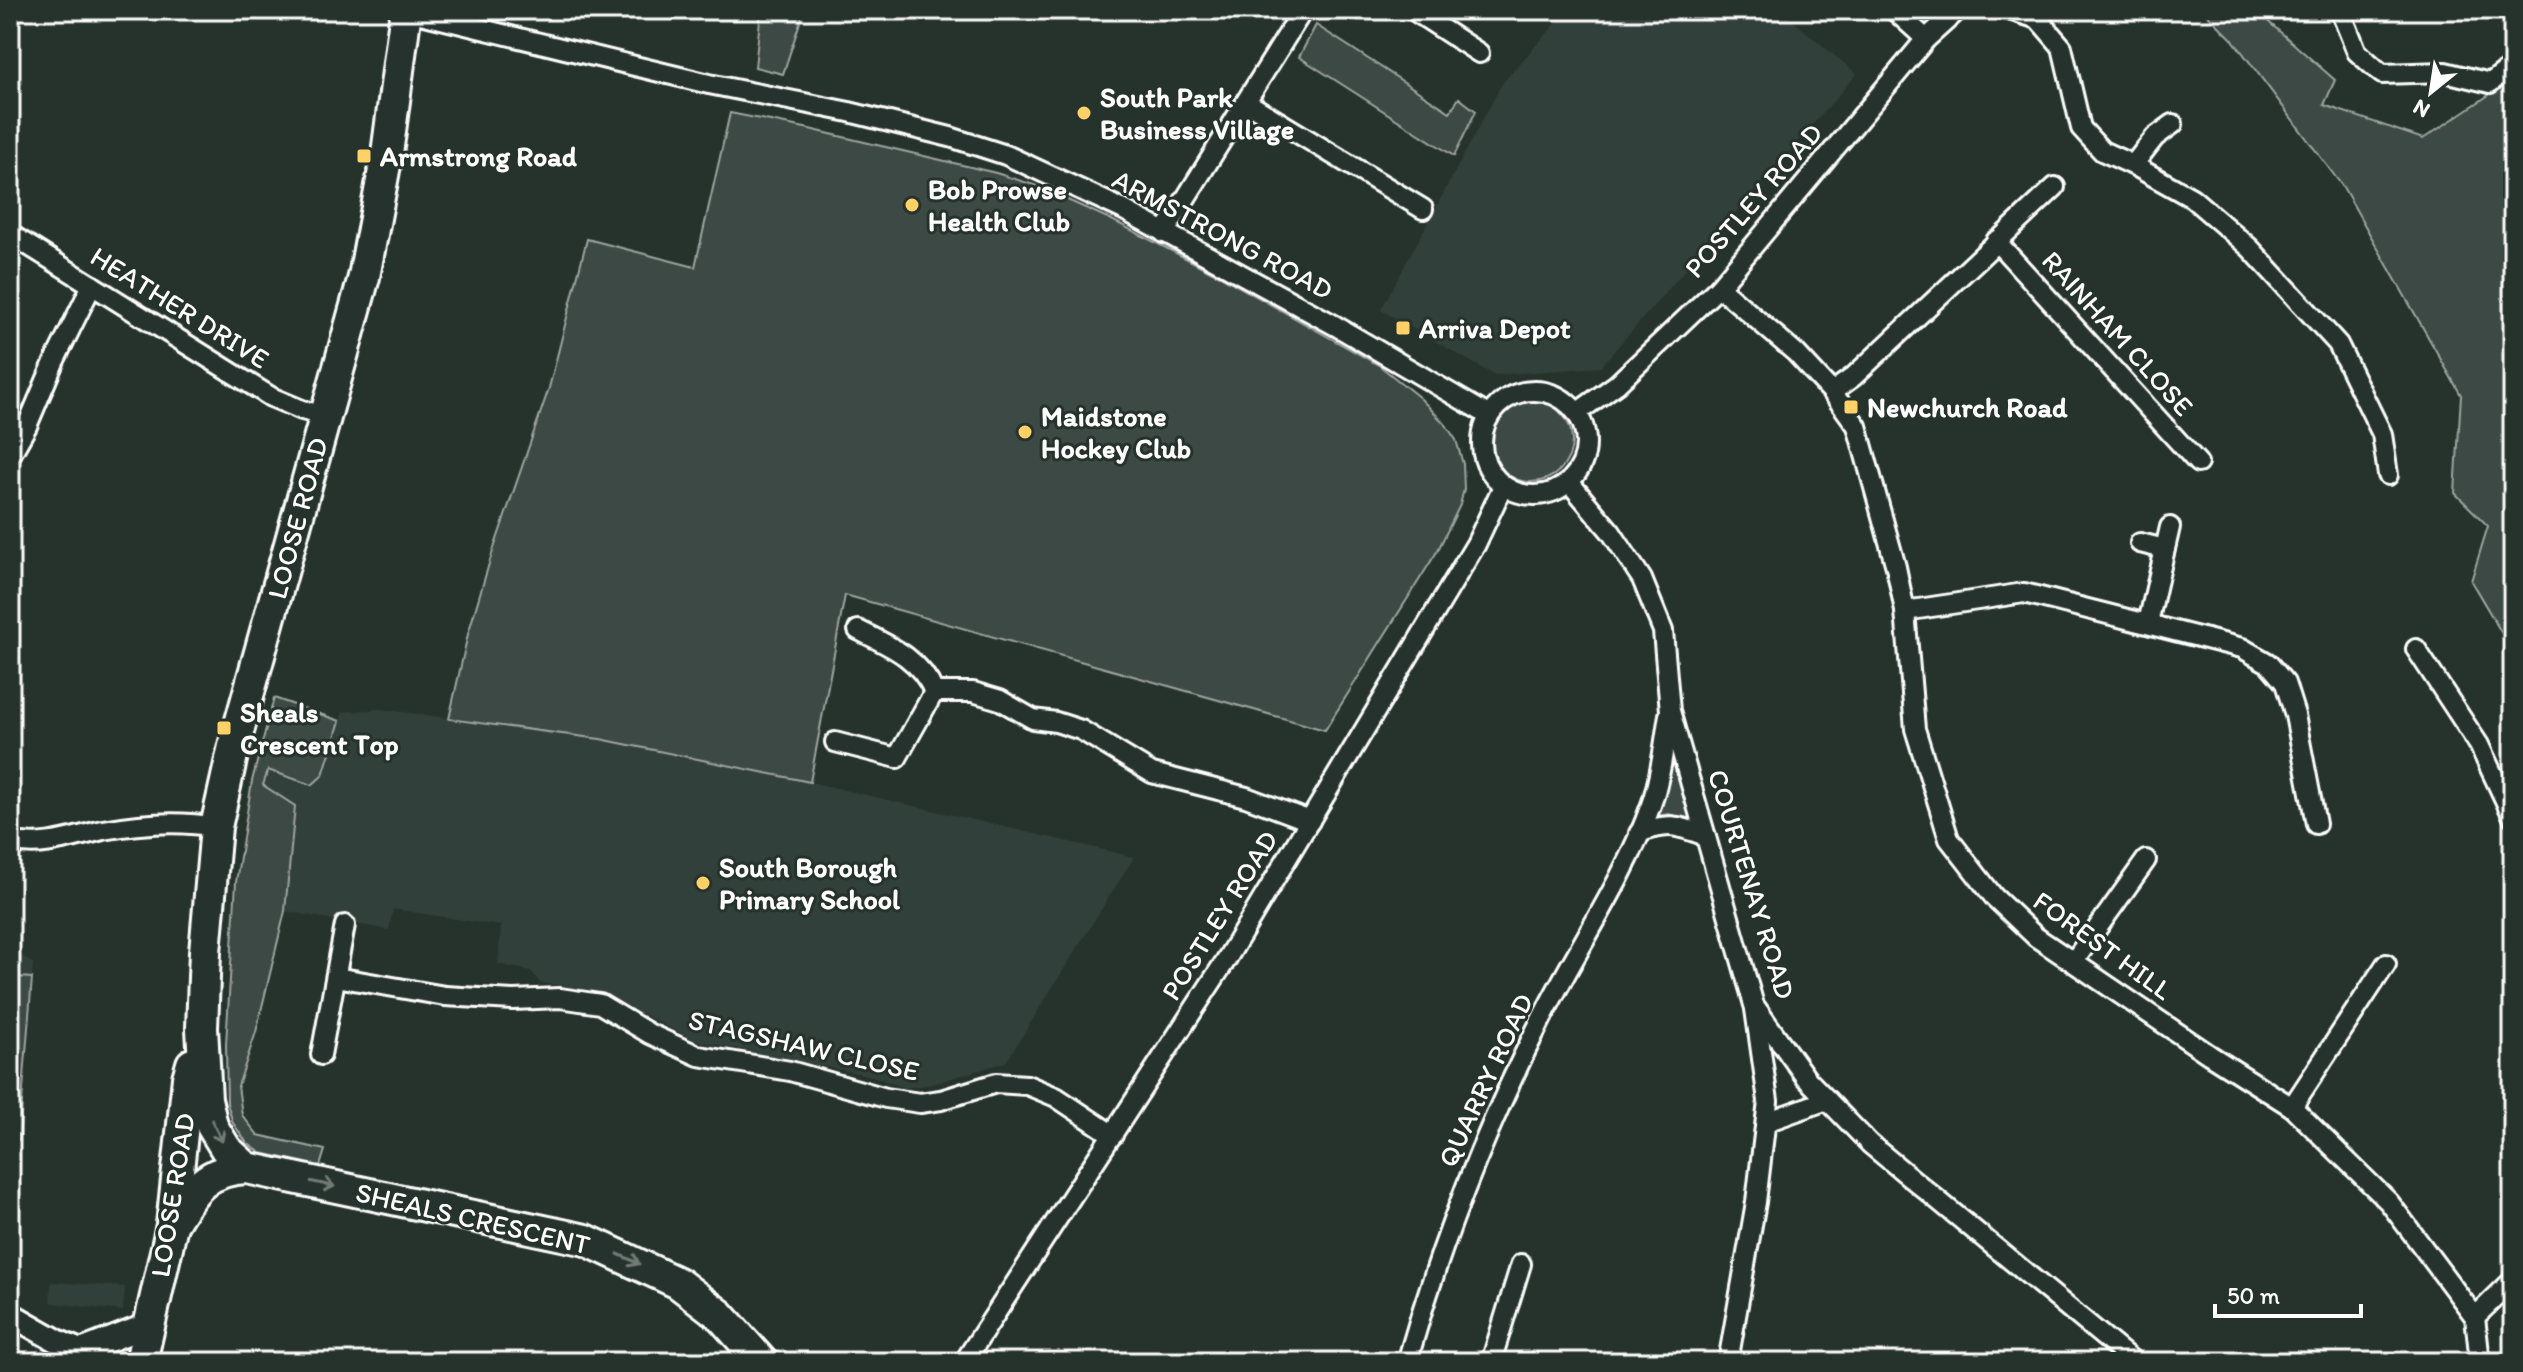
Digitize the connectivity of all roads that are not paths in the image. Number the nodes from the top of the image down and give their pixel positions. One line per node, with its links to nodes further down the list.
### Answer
1 (405, 10): 16 (street, ARMSTRONG ROAD); 24 (highway, LOOSE ROAD)
2 (1303, 10): 11 (street)
3 (1413, 10): 9 (street)
4 (1894, 10): 8 (street)
5 (1958, 10): 8 (street, POSTLEY ROAD)
6 (2009, 10): 13 (street)
7 (2340, 10): 10 (street)
8 (1926, 39): 20 (street, POSTLEY ROAD)
9 (1479, 53)
10 (2513, 65)
11 (1246, 102): 15 (street); 16 (street)
12 (2173, 124): 13 (street)
13 (2133, 165): 27 (street)
14 (2055, 187): 18 (street)
15 (1423, 209)
16 (1164, 233): 23 (street, ARMSTRONG ROAD)
17 (10, 234): 19 (street, HEATHER DRIVE)
18 (1996, 241): 21 (street); 26 (street, RAINHAM CLOSE)
19 (92, 285): 24 (street, HEATHER DRIVE); 25 (street)
20 (1719, 287): 21 (street, FOREST HILL); 22 (street, POSTLEY ROAD)
21 (1832, 392): 33 (street, FOREST HILL)
22 (1578, 412): 23 (street); 28 (street)
23 (1488, 415): 29 (street)
24 (325, 416): 43 (highway, LOOSE ROAD)
25 (10, 456)
26 (2198, 463)
27 (2388, 475)
28 (1569, 482): 29 (street); 38 (street, COURTENAY ROAD)
29 (1503, 486): 41 (street, POSTLEY ROAD)
30 (2170, 527): 32 (street)
31 (2140, 543): 32 (street)
32 (2165, 549): 34 (street)
33 (1905, 611): 34 (street); 49 (street, FOREST HILL)
34 (2148, 623): 42 (street)
35 (858, 630): 37 (street)
36 (2416, 649): 40 (street)
37 (934, 692): 39 (street); 41 (street)
38 (1670, 711): 44 (street, QUARRY ROAD); 45 (street, COURTENAY ROAD)
39 (835, 742)
40 (2513, 817)
41 (1310, 821): 58 (street, POSTLEY ROAD)
42 (2316, 824)
43 (216, 827): 46 (street); 53 (highway, LOOSE ROAD)
44 (1639, 833): 45 (street); 67 (street, QUARRY ROAD)
45 (1706, 836): 52 (street, COURTENAY ROAD)
46 (10, 841)
47 (2146, 860): 49 (street)
48 (345, 925): 51 (street)
49 (2074, 961): 56 (street, FOREST HILL)
50 (2386, 964): 56 (street)
51 (336, 977): 54 (street); 58 (street, STAGSHAW CLOSE)
52 (1754, 1005): 55 (street, COURTENAY ROAD); 57 (street)
53 (202, 1028): 59 (highway, LOOSE ROAD, one-way to 59); 60 (highway, LOOSE ROAD)
54 (321, 1055)
55 (1827, 1100): 57 (street); 74 (street, COURTENAY ROAD)
56 (2292, 1107): 64 (street, FOREST HILL)
57 (1766, 1122): 73 (street)
58 (1113, 1135): 71 (street, POSTLEY ROAD)
59 (247, 1168): 60 (highway, SHEALS CRESCENT); 70 (highway, SHEALS CRESCENT, one-way to 70)
60 (172, 1225): 65 (highway, LOOSE ROAD)
61 (1521, 1264): 72 (street)
62 (2513, 1280): 64 (street)
63 (10, 1314): 66 (street)
64 (2475, 1317): 75 (street)
65 (150, 1324): 66 (street); 69 (highway, LOOSE ROAD)
66 (81, 1351): 68 (street)
67 (1411, 1361)
68 (106, 1362)
69 (141, 1362)
70 (762, 1362)
71 (964, 1362)
72 (1491, 1362)
73 (1728, 1362)
74 (2134, 1362)
75 (2480, 1362)

